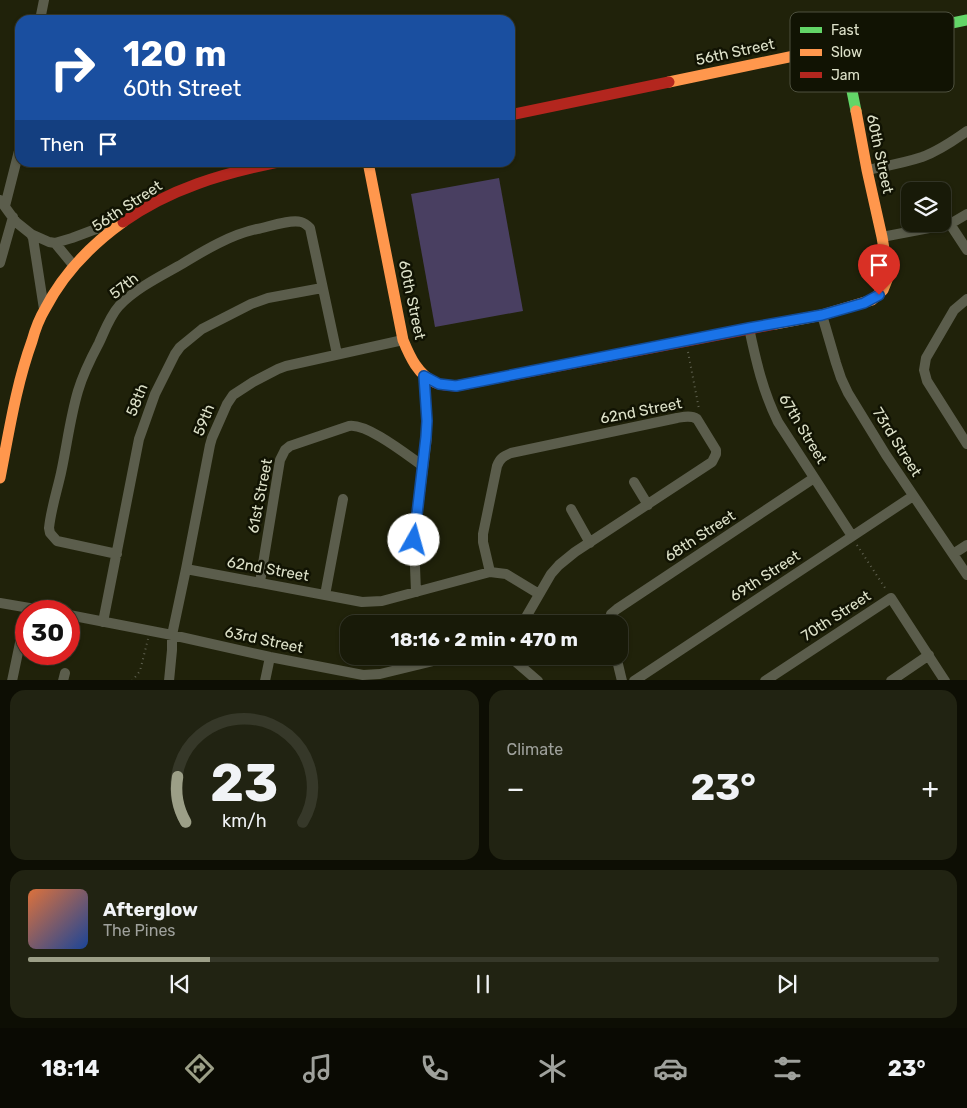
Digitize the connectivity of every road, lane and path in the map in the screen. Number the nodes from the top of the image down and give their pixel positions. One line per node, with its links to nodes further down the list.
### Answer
1 (44, 0): 2 (street)
2 (41, 15)
3 (967, 20): 4 (street, 56th Street)
4 (954, 23)
5 (790, 57): 7 (street, 56th Street)
6 (852, 92): 12 (street, 60th Street)
7 (515, 113)
8 (967, 131): 12 (street)
9 (15, 163): 13 (street)
10 (254, 167): 16 (street, 56th Street)
11 (369, 167): 31 (street, 60th Street)
12 (867, 170): 21 (street, 60th Street)
13 (2, 203): 15 (street)
14 (967, 214): 17 (street)
15 (13, 217): 20 (street); 24 (street)
16 (125, 222): 22 (street); 25 (street, 56th Street)
17 (951, 223)
18 (951, 226): 23 (street)
19 (908, 232): 21 (street)
20 (31, 234): 22 (street); 28 (street)
21 (882, 237): 29 (street, 60th Street)
22 (55, 243): 25 (street)
23 (967, 250)
24 (0, 263)
25 (74, 266): 28 (street, 56th Street)
26 (322, 288): 33 (street, 57th); 48 (street, 58th); 48 (street, 57th)
27 (967, 299): 36 (street)
28 (44, 309): 38 (street, 56th Street)
29 (822, 315): 30 (street, 60th Street); 41 (street, 73rd Street)
30 (749, 328): 32 (street, 60th Street); 39 (street, 67th Street)
31 (403, 340): 33 (street, 59th); 34 (street, 60th Street)
32 (686, 341): 34 (street, 60th Street); 35 (path)
33 (337, 354): 50 (street, 59th)
34 (424, 376): 37 (street)
35 (695, 418): 43 (street, 62nd Street); 51 (street, 62nd Street)
36 (967, 444)
37 (423, 466): 53 (street, 61st Street); 54 (street)
38 (0, 478)
39 (814, 478): 45 (street, 67th Street); 61 (street, 68th Street)
40 (634, 482): 43 (street)
41 (913, 496): 45 (street, 69th Street); 49 (street, 73rd Street)
42 (343, 499): 56 (street)
43 (648, 505): 46 (street, 62nd Street)
44 (571, 509): 46 (street)
45 (852, 536): 57 (path); 78 (street, 69th Street)
46 (590, 543): 55 (street, 62nd Street)
47 (967, 545): 49 (street)
48 (117, 554): 63 (street, 58th)
49 (953, 554): 52 (street, 73rd Street)
50 (186, 569): 53 (street, 62nd Street); 65 (street, 59th)
51 (490, 572): 54 (street, 62nd Street); 55 (street)
52 (967, 575)
53 (260, 582): 56 (street, 62nd Street)
54 (416, 592): 56 (street, 62nd Street)
55 (540, 594): 60 (street, 62nd Street)
56 (326, 595)
57 (891, 598): 66 (street, 70th Street); 79 (street, 70th Street)
58 (0, 603): 59 (street)
59 (15, 607)
60 (527, 615)
61 (611, 615)
62 (80, 618): 63 (street, 63rd Street)
63 (102, 622): 64 (street, 63rd Street)
64 (150, 631): 65 (street, 63rd Street); 73 (path)
65 (172, 635): 67 (street, 63rd Street); 74 (street, 59th)
66 (929, 655): 80 (street); 81 (street, 70th Street)
67 (270, 657): 69 (street, 63rd Street); 75 (street)
68 (15, 665): 72 (street)
69 (419, 665)
70 (519, 665): 76 (street)
71 (618, 665): 77 (street)
72 (12, 680)
73 (132, 680)
74 (169, 680)
75 (265, 680)
76 (538, 680)
77 (622, 680)
78 (634, 680)
79 (765, 680)
80 (891, 680)
81 (945, 680)

